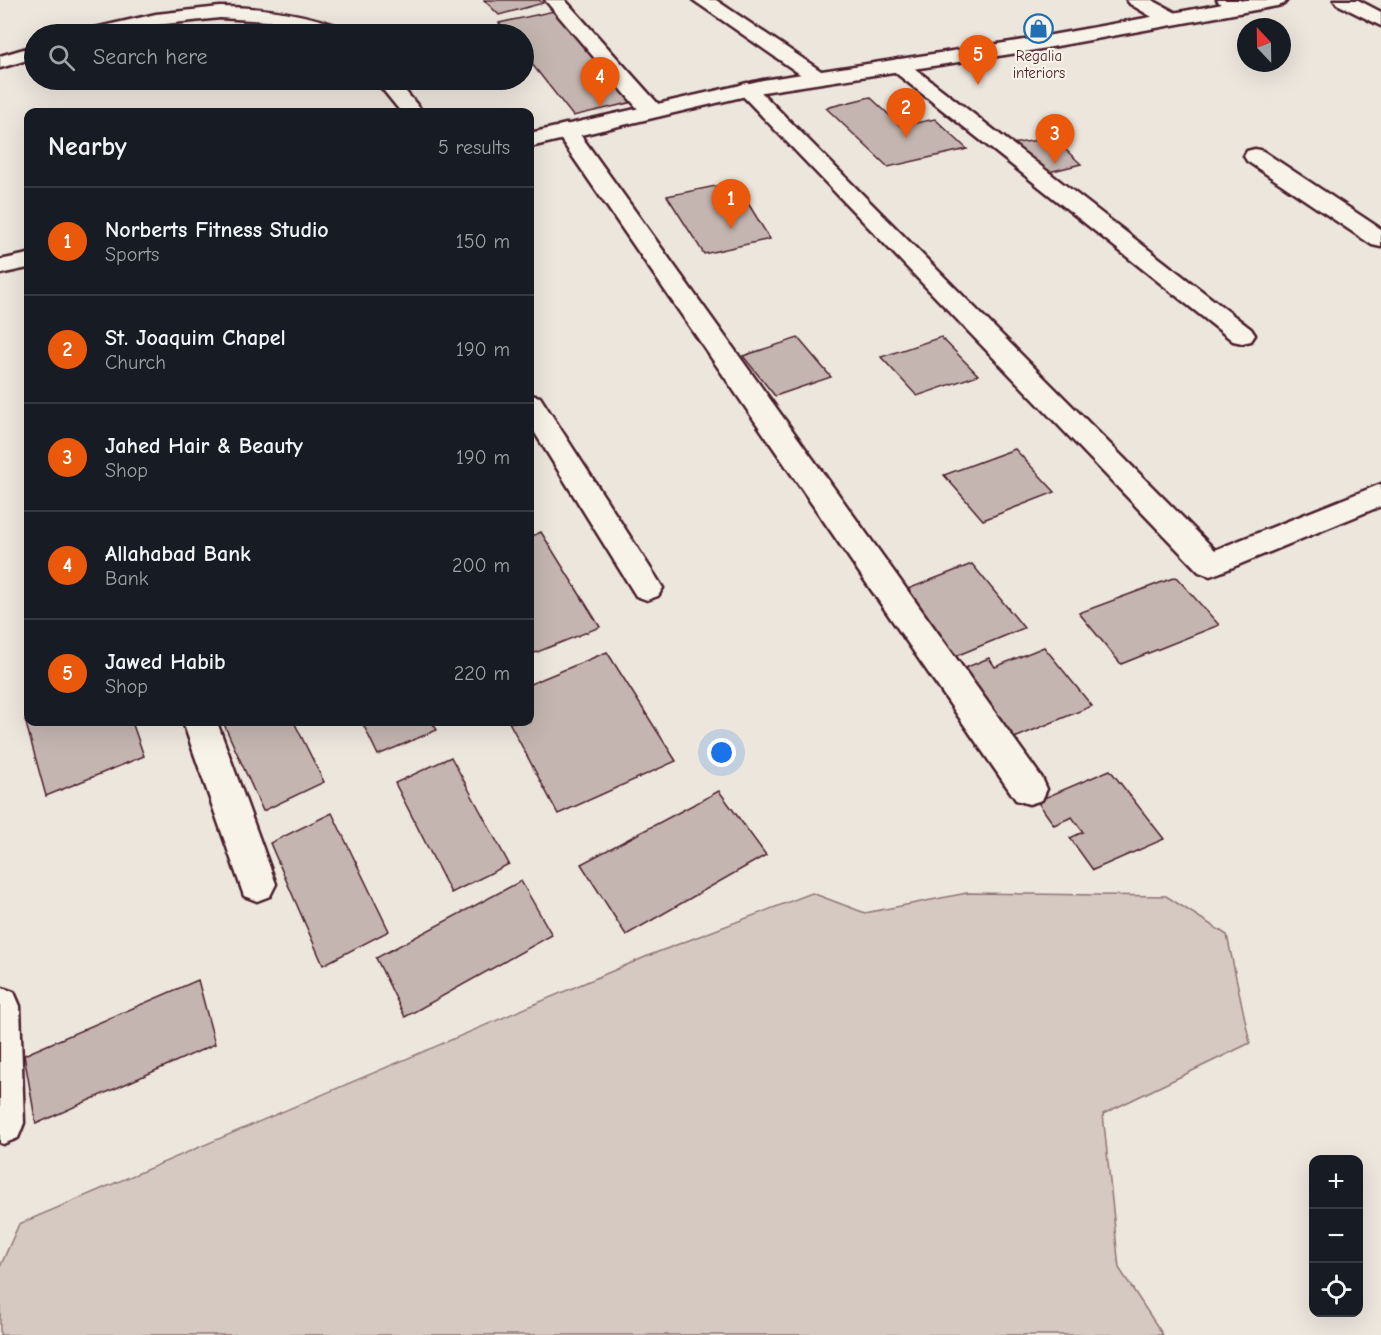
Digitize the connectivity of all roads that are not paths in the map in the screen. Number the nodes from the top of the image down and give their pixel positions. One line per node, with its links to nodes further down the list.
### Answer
1 (555, 0): 19 (street)
2 (703, 0): 15 (street)
3 (1137, 0): 8 (street)
4 (1277, 0): 7 (street)
5 (1344, 0): 9 (street)
6 (231, 2): 10 (street); 11 (street)
7 (1232, 4): 8 (street)
8 (1173, 19): 14 (street)
9 (1381, 20)
10 (128, 24)
11 (325, 24)
12 (24, 55): 13 (street)
13 (0, 62)
14 (898, 65): 15 (street); 26 (street)
15 (818, 77): 16 (street)
16 (747, 89): 19 (street); 28 (street)
17 (393, 90): 18 (street)
18 (409, 108)
19 (652, 111): 20 (street)
20 (566, 131): 21 (street); 31 (street)
21 (534, 139)
22 (1255, 156): 23 (street)
23 (1381, 240)
24 (24, 262): 25 (street)
25 (0, 267)
26 (1242, 335)
27 (534, 410): 29 (street)
28 (1381, 494)
29 (647, 588)
30 (201, 726): 32 (street)
31 (1029, 789)
32 (257, 884)
33 (0, 1006): 34 (street)
34 (3, 1123)

